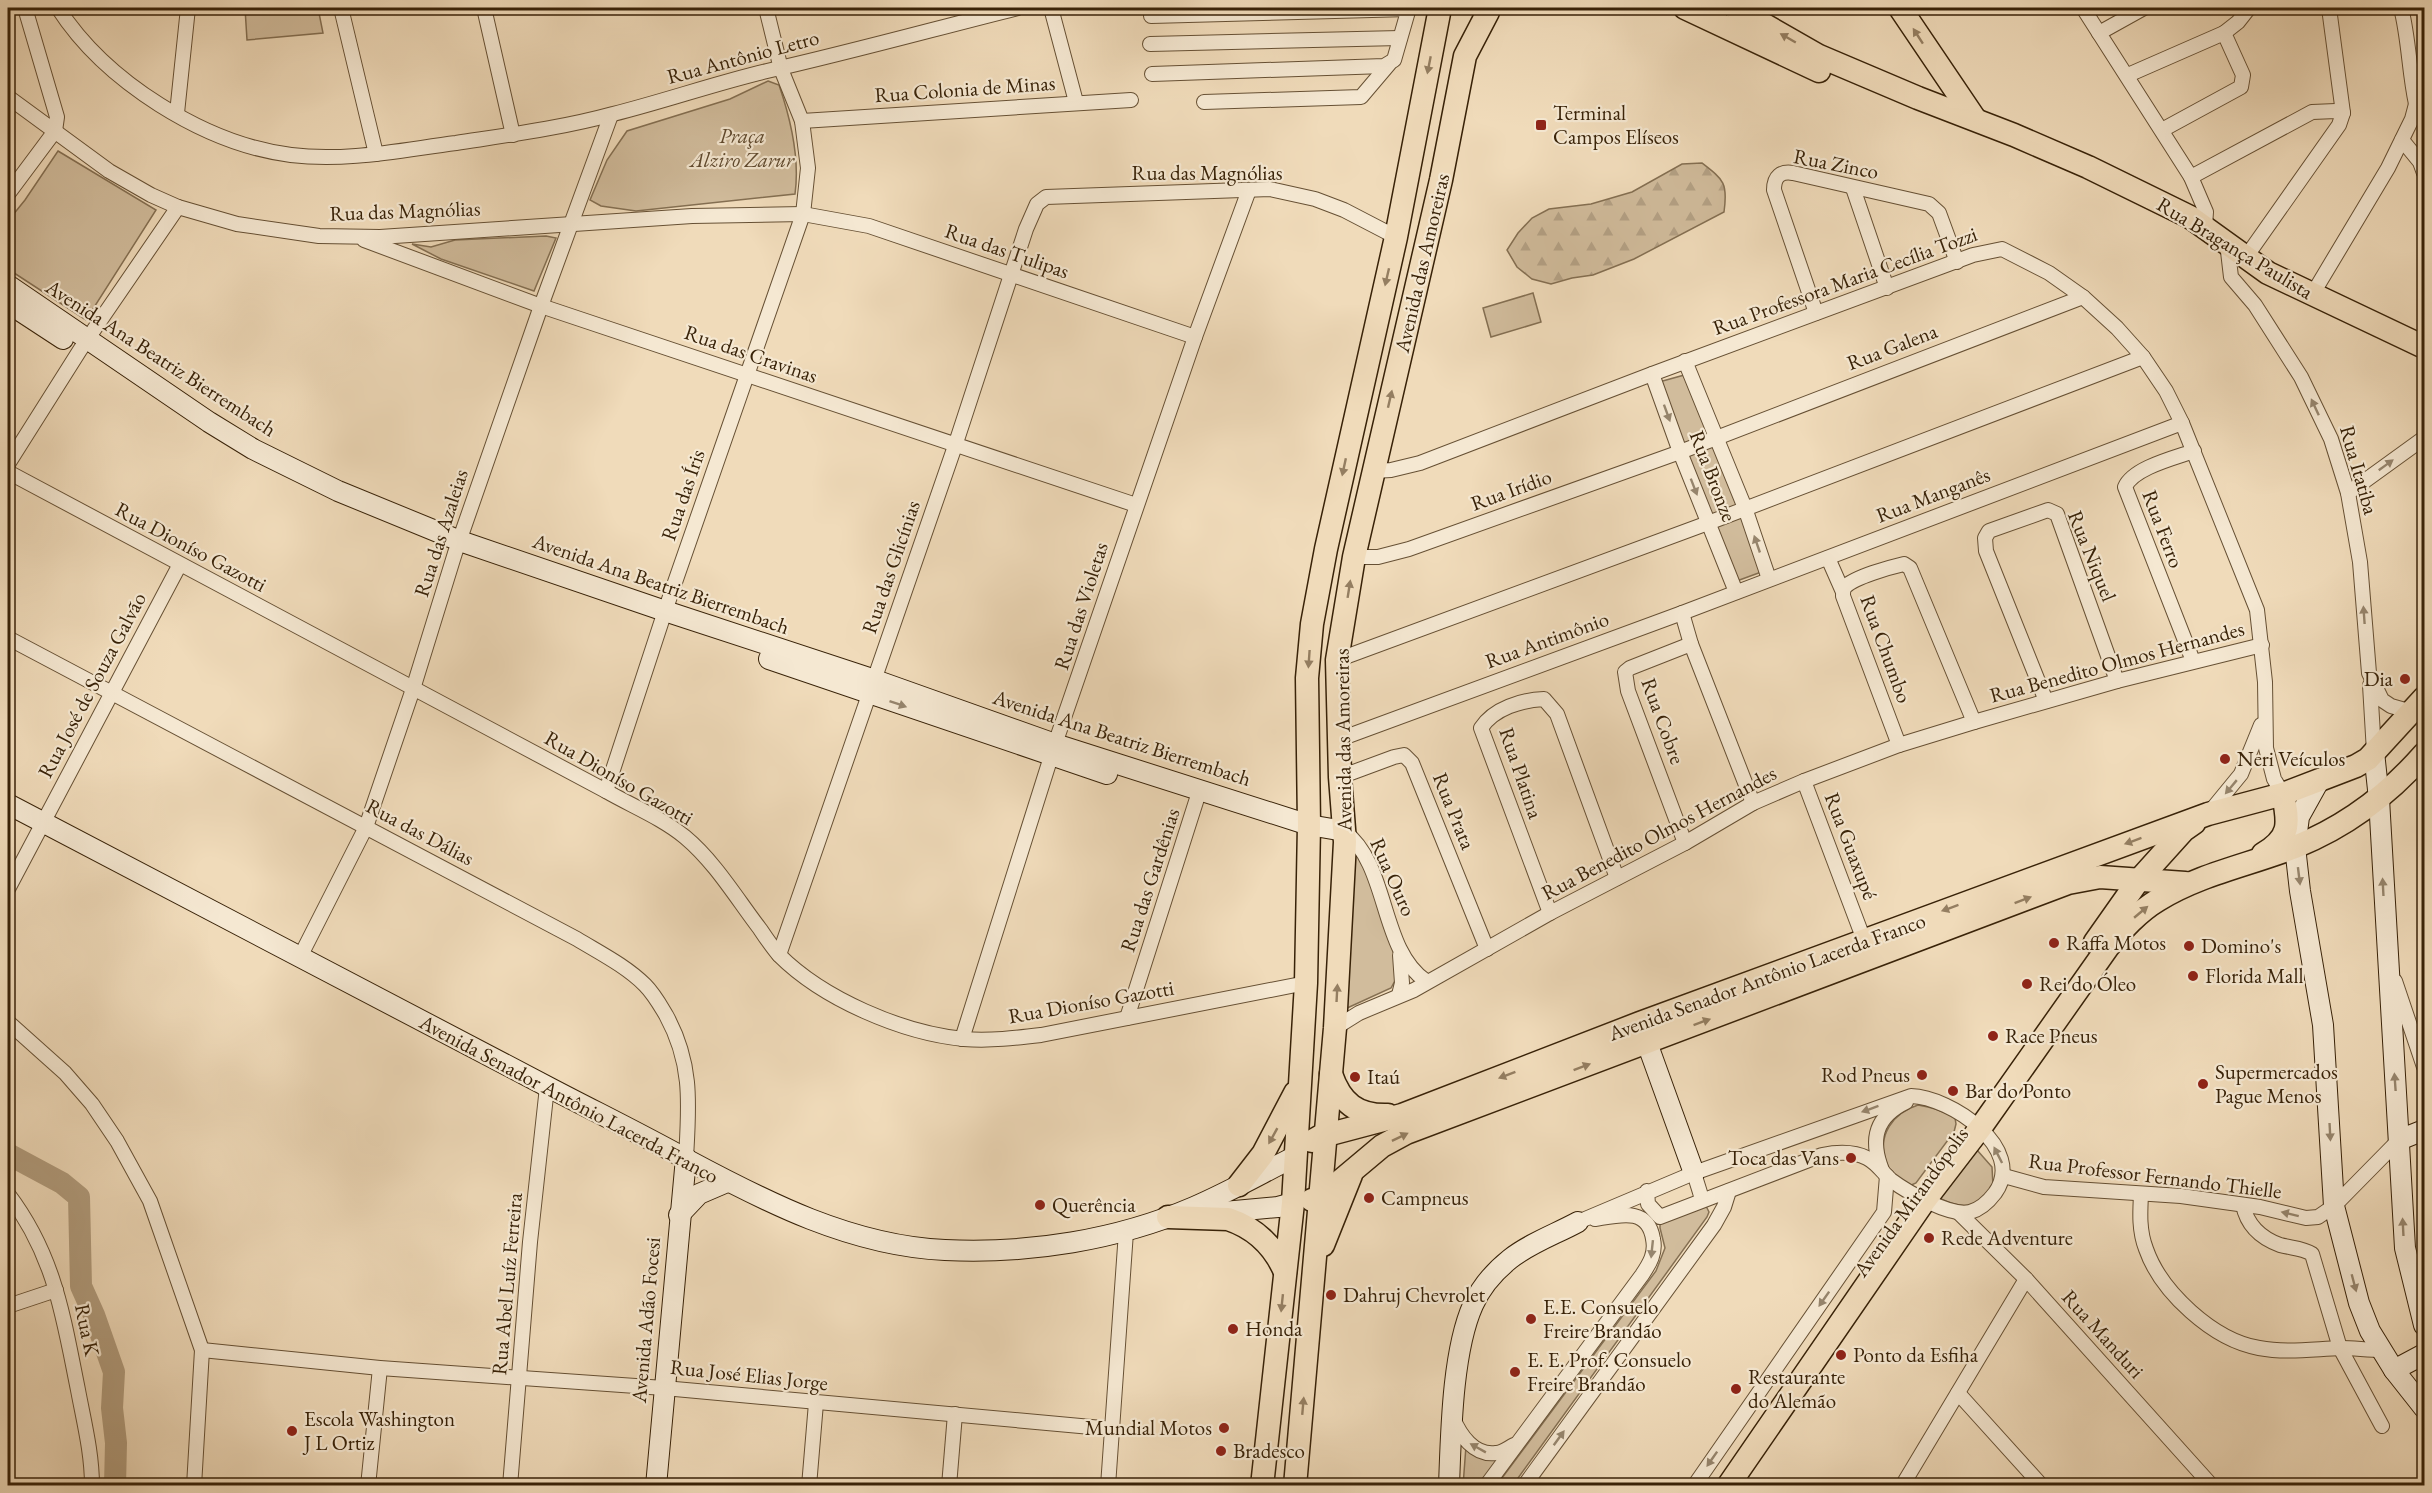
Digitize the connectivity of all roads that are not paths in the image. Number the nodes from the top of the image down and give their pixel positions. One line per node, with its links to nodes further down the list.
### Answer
1 (25, 8): 45 (street)
2 (58, 8): 39 (street)
3 (188, 8): 39 (street)
4 (341, 8): 49 (street)
5 (484, 8): 46 (street)
6 (766, 8): 29 (street, Rua das Íris)
7 (1018, 8): 29 (street, Rua Antônio Letro)
8 (1051, 8): 36 (street)
9 (1409, 8): 21 (street); 25 (street)
10 (1440, 8): 61 (main road, Avenida das Amoreiras, one-way to 61)
11 (1685, 8): 38 (main road, Rua Bragança Paulista)
12 (1735, 8): 33 (main road, Rua Bragança Paulista, one-way to 12)
13 (1900, 8): 28 (main road, one-way to 13)
14 (2083, 8): 23 (street)
15 (2144, 8): 23 (street)
16 (2248, 8): 24 (street)
17 (2329, 8): 40 (street)
18 (2402, 8): 22 (street)
19 (2410, 8): 22 (street)
20 (1488, 9): 87 (main road, Avenida das Amoreiras, one-way to 20)
21 (1151, 16)
22 (2407, 31): 35 (street)
23 (2099, 33): 31 (street)
24 (2224, 33): 31 (street); 44 (street)
25 (1400, 38): 26 (street); 27 (street)
26 (1150, 44)
27 (1389, 64): 30 (street); 37 (street)
28 (1937, 65): 33 (main road); 42 (main road)
29 (781, 69): 41 (street, Rua Antônio Letro); 43 (street, Rua das Íris)
30 (1152, 74)
31 (2128, 75): 44 (street)
32 (8, 98): 45 (street, Rua das Magnólias)
33 (1918, 98): 38 (main road); 42 (main road, Rua Bragança Paulista)
34 (1131, 100): 36 (street, Rua Colonia de Minas)
35 (2420, 101): 47 (street)
36 (1076, 102): 43 (street, Rua Colonia de Minas)
37 (1204, 102)
38 (1891, 102): 48 (main road, Rua Bragança Paulista)
39 (177, 113): 49 (street)
40 (2343, 113): 51 (street); 63 (street)
41 (611, 115): 46 (street, Rua Antônio Letro); 59 (street, Rua das Azaleias)
42 (1975, 119): 48 (main road, Rua Bragança Paulista)
43 (802, 121): 57 (street, Rua das Íris)
44 (2162, 130): 51 (street)
45 (55, 131): 54 (street); 56 (street, Rua das Magnólias)
46 (513, 135): 49 (street)
47 (2402, 140): 50 (street); 68 (street)
48 (2046, 149): 58 (main road, Rua Bragança Paulista)
49 (376, 154)
50 (2424, 173)
51 (2191, 177): 58 (street)
52 (1853, 188): 64 (street, Rua Zinco); 67 (street); 72 (street, Rua Zinco)
53 (1249, 190): 55 (street, Rua das Magnólias); 61 (street, Rua das Magnólias); 73 (street, Rua das Violetas)
54 (8, 194)
55 (1046, 196): 65 (street, Rua das Glicínias)
56 (178, 207): 60 (street, Rua das Magnólias); 74 (street)
57 (803, 214): 59 (street, Rua das Magnólias); 65 (street, Rua das Tulipas); 78 (street, Rua das Íris)
58 (2199, 214): 62 (main road, Rua Bragança Paulista)
59 (571, 223): 60 (street, Rua das Magnólias); 71 (street, Rua das Azaleias)
60 (354, 237): 71 (street, Rua das Cravinas)
61 (1396, 237): 135 (main road, Avenida das Amoreiras, one-way to 135)
62 (2227, 243): 63 (main road, Rua Bragança Paulista); 89 (street, Rua Itatiba, one-way to 62)
63 (2247, 257): 68 (main road, Rua Bragança Paulista)
64 (1956, 262): 67 (street, Rua Professora Maria Cecília Tozzi); 69 (street, Rua Professora Maria Cecília Tozzi)
65 (1011, 275): 73 (street, Rua das Tulipas); 83 (street, Rua das Glicínias)
66 (8, 285): 74 (street, Avenida Ana Beatriz Bierrembach)
67 (1887, 288): 72 (street, Rua Professora Maria Cecília Tozzi)
68 (2312, 295): 75 (main road, Rua Bragança Paulista)
69 (2083, 297): 76 (street, Rua Professora Maria Cecília Tozzi); 81 (street, Rua Galena)
70 (8, 303): 74 (street, Avenida Ana Beatriz Bierrembach)
71 (540, 306): 78 (street, Rua das Cravinas); 93 (street, Rua das Azaleias)
72 (1816, 313): 77 (street, Rua Professora Maria Cecília Tozzi)
73 (1195, 337): 90 (street, Rua das Violetas)
74 (84, 345): 86 (street); 93 (street, Avenida Ana Beatriz Bierrembach)
75 (2424, 347)
76 (2143, 357): 80 (street, Rua Professora Maria Cecília Tozzi); 91 (street)
77 (1685, 362): 79 (street, Rua Professora Maria Cecília Tozzi); 81 (street)
78 (746, 374): 83 (street, Rua das Cravinas); 101 (street, Rua das Íris)
79 (1652, 374): 85 (street, Rua Bronze, one-way to 85); 87 (street, Rua Professora Maria Cecília Tozzi)
80 (2182, 423): 84 (street, Rua Professora Maria Cecília Tozzi); 95 (street, Rua Manganês)
81 (1716, 437): 85 (street, Rua Galena); 91 (street)
82 (2424, 438): 89 (street, one-way to 82)
83 (955, 446): 90 (street, Rua das Cravinas); 109 (street, Rua das Glicínias)
84 (2194, 451): 104 (street, Rua Professora Maria Cecília Tozzi); 106 (street, Rua Ferro)
85 (1680, 452): 92 (street, Rua Bronze, one-way to 92); 94 (street, Rua Irídio)
86 (8, 464)
87 (1374, 471): 94 (main road, Avenida das Amoreiras)
88 (8, 472): 96 (street, Rua Dioníso Gazotti)
89 (2348, 493): 107 (street, Rua Itatiba, one-way to 89)
90 (1136, 506): 118 (street, Rua das Violetas)
91 (1745, 508): 92 (street); 97 (street, one-way to 91)
92 (1708, 523): 98 (street, Rua Bronze); 105 (street)
93 (458, 547): 101 (street, Avenida Ana Beatriz Bierrembach); 110 (street, Rua das Azaleias)
94 (1354, 557): 105 (main road, Avenida das Amoreiras, one-way to 94)
95 (1828, 558): 97 (street, Rua Manganês); 99 (street)
96 (179, 566): 110 (street, Rua Dioníso Gazotti); 111 (street, Rua José de Souza Galvão)
97 (1769, 579): 98 (street, Rua Antimônio)
98 (1736, 592): 100 (street, Rua Antimônio)
99 (1843, 592): 115 (street, Rua Chumbo); 117 (street, Rua Chumbo)
100 (1682, 613): 103 (street); 116 (street, Rua Antimônio)
101 (663, 617): 109 (street, Avenida Ana Beatriz Bierrembach); 126 (street, Rua das Íris)
102 (8, 638): 111 (street, Rua das Dálias)
103 (1691, 645): 130 (street); 138 (street, Rua Cobre)
104 (2262, 645): 106 (street, Rua Benedito Olmos Hernandes); 114 (street, Rua Professora Maria Cecília Tozzi)
105 (1337, 660): 116 (main road, Avenida das Amoreiras)
106 (2193, 661): 108 (street, Rua Benedito Olmos Hernandes)
107 (2369, 674): 113 (street, Rua Itatiba); 120 (street)
108 (2117, 681): 112 (street, Rua Benedito Olmos Hernandes); 112 (street, Rua Niquel)
109 (872, 687): 118 (street, Avenida Ana Beatriz Bierrembach); 151 (street, Rua das Glicínias)
110 (413, 689): 126 (street, Rua Dioníso Gazotti); 134 (street, Rua das Azaleias)
111 (112, 693): 133 (street, Rua José de Souza Galvão); 134 (street, Rua das Dálias)
112 (2046, 701): 115 (street, Rua Benedito Olmos Hernandes)
113 (2418, 705): 120 (main road)
114 (2264, 717): 128 (street, Rua Professora Maria Cecília Tozzi); 132 (street, Rua Professora Maria Cecília Tozzi, one-way to 132)
115 (1974, 722): 117 (street, Rua Benedito Olmos Hernandes)
116 (1340, 739): 122 (main road, Avenida das Amoreiras)
117 (1899, 745): 125 (street, Rua Benedito Olmos Hernandes)
118 (1053, 751): 127 (street, Avenida Ana Beatriz Bierrembach); 161 (street, Rua das Violetas)
119 (2424, 754): 124 (main road)
120 (2365, 759): 123 (main road); 129 (street)
121 (2424, 771): 124 (street)
122 (1340, 777): 137 (main road, Avenida das Amoreiras); 149 (street, Rua Prata)
123 (2323, 780): 128 (main road); 139 (street)
124 (2402, 780): 129 (main road)
125 (1804, 781): 130 (street, Rua Benedito Olmos Hernandes); 150 (street, Rua Guaxupé)
126 (606, 791): 151 (street, Rua Dioníso Gazotti)
127 (1198, 796): 135 (street, Avenida Ana Beatriz Bierrembach); 157 (street, Rua das Gardênias)
128 (2273, 796): 132 (main road); 140 (main road)
129 (2379, 799): 139 (main road); 153 (street, one-way to 129)
130 (1753, 803): 138 (street, Rua Benedito Olmos Hernandes)
131 (8, 804): 133 (street, Avenida Senador Antônio Lacerda Franco)
132 (2208, 814): 136 (main road, Avenida Mirandópolis); 150 (main road, Avenida Senador Antônio Lacerda Franco, one-way to 150)
133 (42, 822): 145 (street, Rua José de Souza Galvão); 152 (street, Avenida Senador Antônio Lacerda Franco)
134 (366, 827): 152 (street, Rua das Azaleias); 173 (street, Rua das Dálias)
135 (1309, 830): 137 (street, Avenida Ana Beatriz Bierrembach); 155 (main road, Avenida das Amoreiras)
136 (2184, 830): 143 (main road, Avenida Mirandópolis); 144 (main road)
137 (1344, 837): 148 (street, Rua Ouro); 159 (main road, Avenida das Amoreiras, one-way to 137)
138 (1685, 843): 142 (street, Rua Benedito Olmos Hernandes)
139 (2295, 847): 140 (main road); 189 (street, one-way to 189)
140 (2246, 863): 144 (main road, Avenida Mirandópolis)
141 (2100, 877): 143 (main road, Avenida Senador Antônio Lacerda Franco); 146 (main road); 150 (main road, Avenida Senador Antônio Lacerda Franco, one-way to 141)
142 (1617, 878): 147 (street, Rua Benedito Olmos Hernandes); 147 (street, Rua Platina)
143 (2138, 881): 144 (main road, Avenida Senador Antônio Lacerda Franco); 146 (main road, Avenida Mirandópolis)
144 (2180, 883): 168 (main road, Avenida Mirandópolis, one-way to 144)
145 (8, 889)
146 (2120, 907): 168 (main road, Avenida Mirandópolis)
147 (1550, 913): 149 (street, Rua Benedito Olmos Hernandes)
148 (1398, 944): 154 (street, Rua Ouro); 156 (street, Rua Ouro)
149 (1487, 949): 154 (street, Rua Benedito Olmos Hernandes)
150 (1868, 949): 160 (main road, Avenida Senador Antônio Lacerda Franco)
151 (779, 955): 161 (street, Rua Dioníso Gazotti)
152 (299, 959): 165 (street, Avenida Senador Antônio Lacerda Franco)
153 (2389, 962): 162 (street); 171 (street, one-way to 153)
154 (1426, 981): 156 (street, Rua Benedito Olmos Hernandes)
155 (1306, 983): 157 (street, Rua Dioníso Gazotti); 164 (main road, Avenida das Amoreiras)
156 (1399, 995): 159 (street, Rua Benedito Olmos Hernandes)
157 (1127, 1018): 161 (street, Rua Dioníso Gazotti)
158 (8, 1022): 203 (street)
159 (1335, 1028): 163 (main road, Avenida das Amoreiras)
160 (1644, 1033): 167 (main road, Avenida Senador Antônio Lacerda Franco, one-way to 167); 174 (main road, Avenida Senador Antônio Lacerda Franco, one-way to 160); 175 (street)
161 (962, 1039)
162 (2424, 1066)
163 (1331, 1072): 167 (main road); 170 (main road, Avenida das Amoreiras)
164 (1299, 1084): 172 (main road, Avenida das Amoreiras); 179 (main road, one-way to 179)
165 (547, 1087): 173 (street, Avenida Senador Antônio Lacerda Franco); 208 (street, Rua Abel Luíz Ferreira)
166 (1926, 1098): 168 (street); 175 (street, one-way to 175); 176 (street, Avenida Mirandópolis)
167 (1402, 1115): 170 (main road, Avenida Senador Antônio Lacerda Franco)
168 (1976, 1123): 177 (street, one-way to 168); 184 (main road, Avenida Mirandópolis)
169 (2424, 1130): 171 (street)
170 (1325, 1135): 172 (main road, Avenida Senador Antônio Lacerda Franco); 185 (main road, Avenida das Amoreiras)
171 (2398, 1140): 189 (street); 201 (street, one-way to 171)
172 (1296, 1156): 179 (street, Avenida Senador Antônio Lacerda Franco); 187 (main road, Avenida das Amoreiras)
173 (686, 1158): 178 (street, Avenida Senador Antônio Lacerda Franco); 191 (street, Avenida Adão Focesi)
174 (1353, 1171): 185 (main road, Avenida Senador Antônio Lacerda Franco); 196 (main road)
175 (1694, 1173): 180 (street); 186 (street)
176 (1885, 1173): 181 (street); 184 (street); 231 (street, Avenida Mirandópolis, one-way to 231)
177 (2004, 1176): 183 (street, Rua Professor Fernando Thielle); 190 (street)
178 (727, 1182): 191 (street); 195 (street, Avenida Senador Antônio Lacerda Franco)
179 (1239, 1185): 192 (street, Avenida Senador Antônio Lacerda Franco)
180 (1647, 1191): 193 (street); 194 (street)
181 (1729, 1191): 186 (street); 230 (street, one-way to 181)
182 (8, 1194): 199 (street, Rua K)
183 (2141, 1195): 188 (street, Rua Professor Fernando Thielle); 202 (street)
184 (1920, 1197): 190 (street); 232 (main road, Avenida Mirandópolis); 233 (main road, Avenida Mirandópolis)
185 (1320, 1198): 187 (main road); 196 (main road, Avenida das Amoreiras)
186 (1702, 1199): 193 (street)
187 (1293, 1203): 192 (street, Avenida Senador Antônio Lacerda Franco); 197 (main road, Avenida das Amoreiras)
188 (2243, 1205): 189 (street, Rua Professor Fernando Thielle, one-way to 188); 202 (street)
189 (2334, 1206): 204 (street, one-way to 204)
190 (1959, 1213): 198 (street, Rua Manduri)
191 (679, 1215): 209 (street, Avenida Adão Focesi)
192 (1168, 1217): 195 (street, Avenida Senador Antônio Lacerda Franco); 197 (main road)
193 (1654, 1220): 194 (street); 217 (street, one-way to 217)
194 (1578, 1222): 214 (street)
195 (1126, 1232): 216 (street)
196 (1313, 1271): 227 (main road, Avenida das Amoreiras, one-way to 196)
197 (1285, 1272): 226 (main road, Avenida das Amoreiras, one-way to 226)
198 (2026, 1279): 210 (street); 236 (street, Rua Manduri)
199 (56, 1290): 200 (street); 218 (street, Rua K)
200 (8, 1306)
201 (2424, 1325)
202 (2340, 1348): 204 (street); 215 (street)
203 (202, 1350): 206 (street, Rua José Elias Jorge); 219 (street)
204 (2382, 1350): 207 (street)
205 (2424, 1354): 207 (street)
206 (380, 1368): 208 (street, Rua José Elias Jorge); 220 (street)
207 (2394, 1370): 212 (street)
208 (519, 1378): 209 (street, Rua José Elias Jorge); 221 (street, Rua Abel Luíz Ferreira)
209 (664, 1388): 211 (street, Rua José Elias Jorge); 222 (street, Avenida Adão Focesi)
210 (1958, 1394): 234 (street); 235 (street)
211 (816, 1403): 213 (street, Rua José Elias Jorge); 223 (street)
212 (2424, 1408)
213 (955, 1414): 216 (street, Rua José Elias Jorge); 224 (street)
214 (1452, 1414): 217 (street, one-way to 214); 228 (street)
215 (2382, 1426)
216 (1113, 1429): 225 (street)
217 (1519, 1443): 229 (street)
218 (93, 1485)
219 (194, 1485)
220 (368, 1485)
221 (510, 1485)
222 (656, 1485)
223 (809, 1485)
224 (949, 1485)
225 (1108, 1485)
226 (1262, 1485)
227 (1295, 1485)
228 (1449, 1485)
229 (1486, 1485)
230 (1524, 1485)
231 (1694, 1485)
232 (1712, 1485)
233 (1728, 1485)
234 (1902, 1485)
235 (2042, 1485)
236 (2212, 1485)

